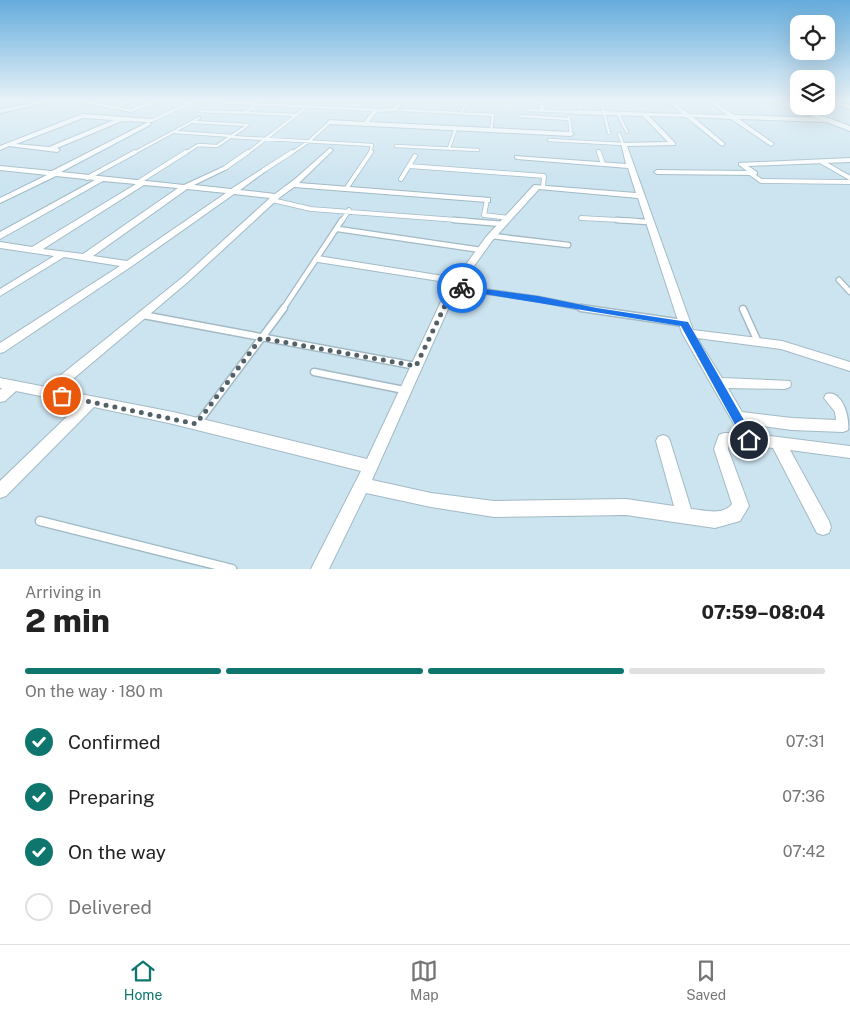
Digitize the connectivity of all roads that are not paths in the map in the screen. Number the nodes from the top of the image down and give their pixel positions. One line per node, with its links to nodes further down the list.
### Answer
1 (51, 128): 26 (street)
2 (101, 128): 33 (street)
3 (141, 128): 51 (street)
4 (182, 128): 17 (lane)
5 (244, 128): 22 (lane)
6 (282, 128): 23 (lane)
7 (324, 128): 25 (lane)
8 (446, 128): 9 (street)
9 (456, 128): 16 (street); 32 (lane)
10 (570, 128): 20 (lane)
11 (608, 128): 19 (lane)
12 (625, 128): 18 (lane)
13 (657, 128): 27 (street)
14 (702, 128): 28 (street)
15 (747, 128): 29 (street)
16 (491, 130): 20 (street)
17 (174, 132): 22 (lane); 53 (lane)
18 (627, 132)
19 (609, 133)
20 (571, 134)
21 (619, 134): 27 (lane)
22 (232, 136): 23 (lane); 58 (lane)
23 (268, 139): 25 (lane); 46 (lane)
24 (549, 140): 27 (lane)
25 (308, 142): 48 (lane); 62 (lane)
26 (8, 144): 31 (street); 33 (street)
27 (623, 144): 44 (street)
28 (722, 144)
29 (771, 144)
30 (396, 146): 32 (lane)
31 (0, 148)
32 (449, 148): 35 (lane)
33 (50, 149): 36 (street)
34 (330, 150): 59 (street)
35 (478, 150)
36 (64, 151)
37 (598, 151): 42 (lane)
38 (415, 156): 43 (lane)
39 (517, 157): 42 (street)
40 (850, 160): 41 (street)
41 (822, 162): 50 (street); 54 (lane)
42 (603, 164): 44 (street)
43 (409, 166): 55 (lane); 61 (lane)
44 (630, 166): 64 (street)
45 (0, 168): 47 (street)
46 (225, 168): 60 (street)
47 (16, 170): 51 (street); 52 (street)
48 (264, 170): 63 (street)
49 (657, 172): 50 (street)
50 (750, 173): 57 (lane)
51 (53, 174): 53 (street); 67 (street)
52 (0, 177)
53 (86, 178): 56 (street)
54 (850, 178)
55 (401, 179)
56 (100, 180): 58 (street); 73 (street)
57 (850, 182)
58 (139, 183): 60 (street); 77 (street)
59 (293, 185): 62 (street); 65 (street)
60 (185, 187): 63 (street); 80 (street)
61 (543, 187): 64 (street); 70 (street)
62 (346, 189): 66 (street)
63 (232, 191): 65 (street); 82 (street)
64 (640, 196): 71 (street)
65 (274, 198): 68 (lane); 88 (street)
66 (487, 200): 70 (lane)
67 (0, 201)
68 (349, 210): 70 (lane); 72 (lane)
69 (580, 218): 71 (lane)
70 (506, 221): 74 (street)
71 (648, 222): 89 (street)
72 (338, 229): 78 (lane); 81 (lane)
73 (0, 236)
74 (492, 236): 75 (lane); 78 (street)
75 (568, 245)
76 (0, 246): 77 (street)
77 (34, 250): 79 (street)
78 (481, 250): 84 (street)
79 (63, 254): 80 (street); 86 (street)
80 (85, 258): 82 (street)
81 (318, 260): 84 (street); 90 (lane)
82 (128, 264): 92 (street)
83 (839, 280): 85 (lane)
84 (456, 284): 89 (lane); 93 (street)
85 (850, 292)
86 (0, 293)
87 (743, 309): 91 (lane)
88 (142, 315): 90 (lane); 100 (street)
89 (686, 328): 91 (street); 96 (street)
90 (261, 338): 93 (lane); 105 (lane)
91 (758, 342): 94 (street)
92 (0, 349)
93 (416, 366): 99 (street)
94 (850, 368)
95 (314, 372): 99 (lane)
96 (718, 383): 97 (street); 104 (street)
97 (786, 384)
98 (6, 385): 100 (street); 101 (street)
99 (405, 390): 110 (street)
100 (48, 393): 103 (street)
101 (0, 396)
102 (831, 398): 104 (street)
103 (92, 402): 105 (street); 112 (street)
104 (738, 417): 106 (street)
105 (196, 424): 110 (street)
106 (749, 440): 108 (street); 113 (street)
107 (662, 441): 113 (street)
108 (778, 443): 109 (street); 115 (street)
109 (850, 452)
110 (371, 467): 111 (street)
111 (362, 485): 113 (street); 117 (street)
112 (0, 491)
113 (685, 516)
114 (40, 521): 116 (lane)
115 (823, 527)
116 (232, 569)
117 (320, 569)

